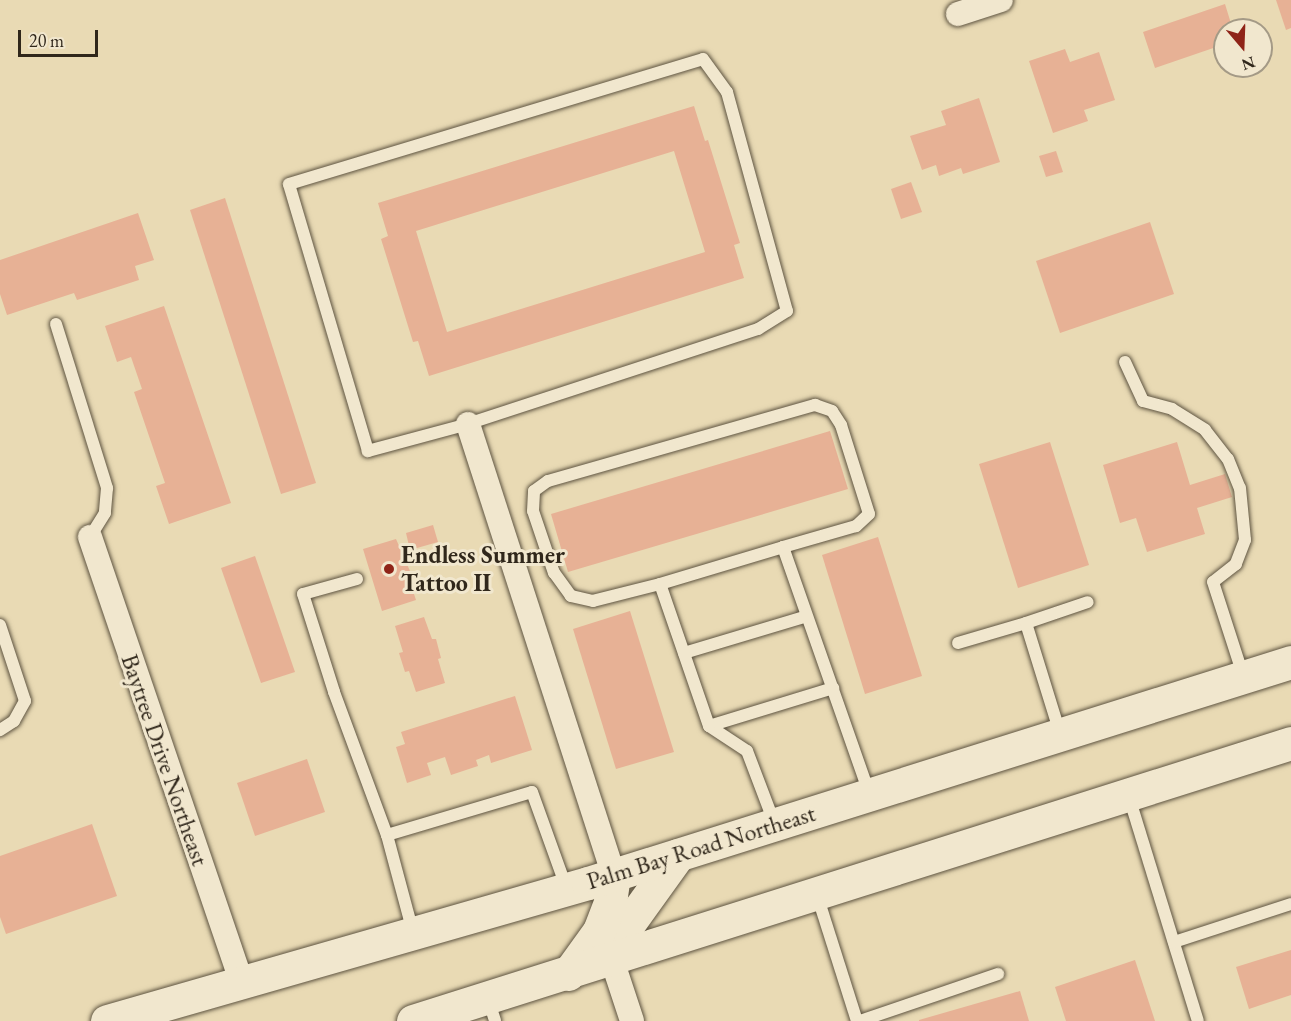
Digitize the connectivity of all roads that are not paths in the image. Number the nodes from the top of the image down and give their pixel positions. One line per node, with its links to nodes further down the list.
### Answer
1 (1001, 0): 2 (street)
2 (958, 14)
3 (56, 324): 6 (lane)
4 (1125, 362): 17 (lane)
5 (468, 424): 5 (lane); 28 (street)
6 (90, 537): 37 (street, Baytree Drive Northeast)
7 (783, 547): 9 (lane); 9 (lane); 11 (lane)
8 (357, 579): 26 (lane)
9 (660, 584): 15 (lane)
10 (1088, 602): 12 (lane)
11 (807, 616): 15 (lane); 18 (lane)
12 (1026, 623): 14 (lane); 21 (lane)
13 (0, 625): 20 (lane)
14 (958, 643)
15 (684, 653): 19 (lane)
16 (1291, 662): 17 (main road, Palm Bay Road Northeast)
17 (1244, 676): 21 (main road, Palm Bay Road Northeast)
18 (833, 688): 19 (lane); 23 (lane)
19 (709, 726): 25 (lane)
20 (0, 730)
21 (1061, 734): 23 (main road, Palm Bay Road Northeast)
22 (1291, 743): 24 (main road)
23 (869, 794): 25 (main road, Palm Bay Road Northeast)
24 (1128, 796): 30 (main road); 33 (lane)
25 (775, 824): 27 (main road, Palm Bay Road Northeast)
26 (387, 835): 29 (lane); 32 (lane)
27 (678, 855): 28 (main road, Palm Bay Road Northeast); 34 (main road)
28 (614, 875): 29 (main road, Palm Bay Road Northeast); 35 (main road)
29 (567, 889): 32 (main road, Palm Bay Road Northeast)
30 (817, 895): 34 (main road); 42 (lane)
31 (1291, 904): 33 (lane)
32 (413, 933): 37 (main road, Palm Bay Road Northeast)
33 (1174, 942): 43 (lane)
34 (612, 960): 35 (main road); 41 (street)
35 (568, 974): 38 (main road)
36 (998, 974): 42 (lane)
37 (242, 983): 39 (main road, Palm Bay Road Northeast)
38 (491, 1010): 40 (main road)
39 (107, 1021)
40 (413, 1021)
41 (632, 1021)
42 (859, 1021)
43 (1198, 1021)

